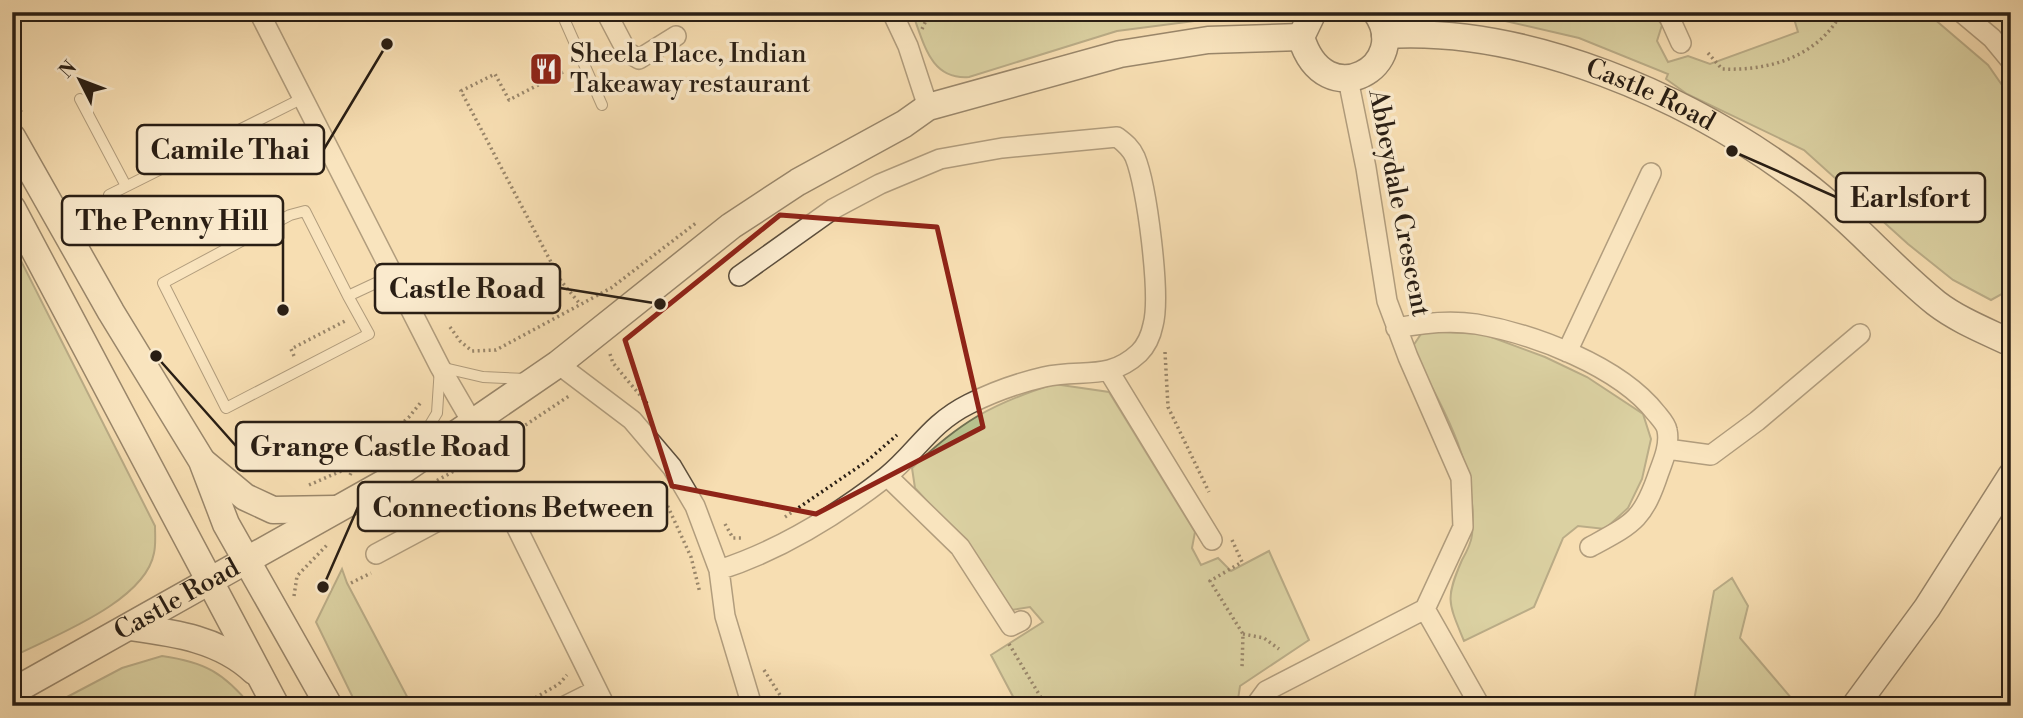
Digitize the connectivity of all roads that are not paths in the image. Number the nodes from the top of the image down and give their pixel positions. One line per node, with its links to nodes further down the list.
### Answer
1 (259, 12): 14 (street)
2 (606, 12): 9 (street)
3 (892, 12): 17 (street)
4 (1312, 12): 10 (street)
5 (1667, 12): 11 (street)
6 (1962, 12): 12 (street)
7 (565, 20): 16 (lane)
8 (1380, 24): 13 (street, Castle Road); 28 (street, Castle Road)
9 (676, 36)
10 (1301, 37): 13 (street); 17 (street, Castle Road)
11 (1681, 43)
12 (2011, 61)
13 (1348, 79): 26 (street, Abbeydale Crescent)
14 (303, 98): 20 (lane); 23 (street)
15 (80, 99): 20 (lane)
16 (601, 105)
17 (928, 107): 30 (street, Castle Road)
18 (19, 129): 36 (street)
19 (1651, 173): 29 (street)
20 (126, 186): 21 (lane)
21 (109, 195)
22 (12, 208): 46 (street)
23 (393, 275): 25 (lane); 31 (street)
24 (739, 276): 32 (street)
25 (348, 296): 25 (lane)
26 (1396, 328): 29 (street); 47 (street, Abbeydale Crescent)
27 (1860, 334): 35 (street)
28 (2011, 342)
29 (1567, 352): 35 (street)
30 (558, 364): 33 (street, Castle Road); 45 (street)
31 (440, 367): 33 (lane); 34 (street); 37 (lane)
32 (1110, 373): 38 (street); 41 (street)
33 (533, 380): 34 (street, Castle Road)
34 (472, 422): 37 (street, Castle Road)
35 (1667, 449): 42 (street)
36 (202, 461): 40 (street); 43 (street)
37 (402, 471): 40 (street, Castle Road)
38 (887, 476): 45 (street); 48 (street)
39 (2008, 487): 59 (street)
40 (335, 509): 43 (street, Castle Road)
41 (1220, 536)
42 (1590, 547)
43 (248, 561): 46 (street, Castle Road); 54 (street)
44 (375, 563): 52 (street)
45 (719, 570): 56 (street)
46 (211, 582): 49 (street, Castle Road); 50 (street)
47 (1425, 608): 57 (street); 58 (street)
48 (1021, 621)
49 (130, 627): 50 (street); 51 (street, Castle Road)
50 (259, 676): 53 (street)
51 (12, 692)
52 (601, 698): 55 (street)
53 (276, 706)
54 (328, 706)
55 (565, 706)
56 (752, 706)
57 (1255, 706)
58 (1480, 706)
59 (1855, 706)

